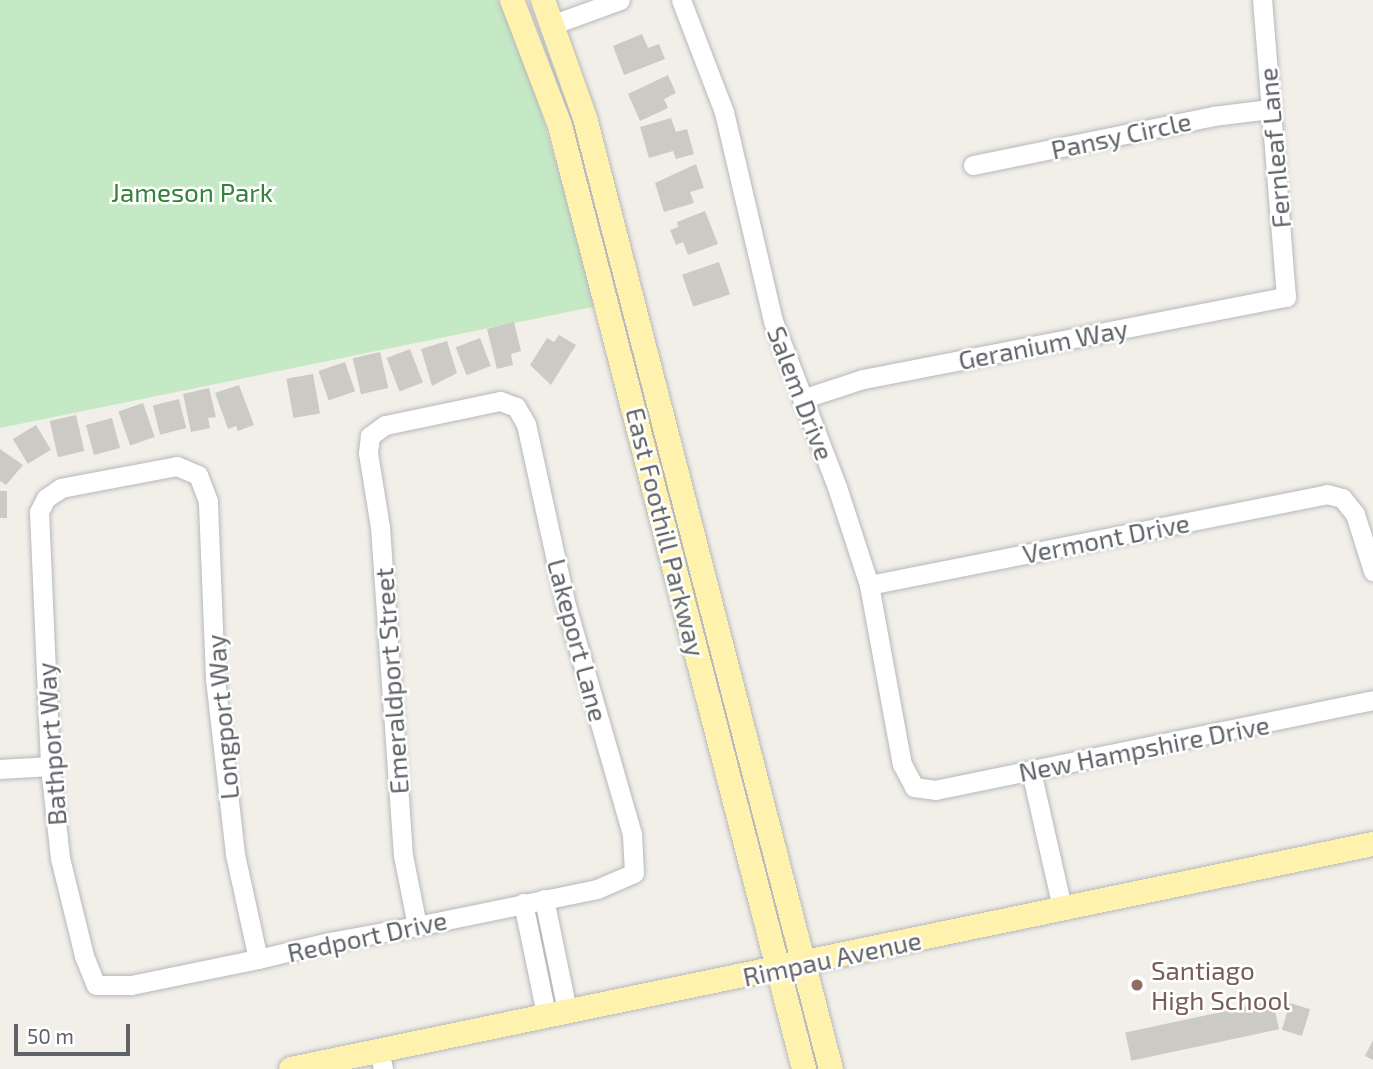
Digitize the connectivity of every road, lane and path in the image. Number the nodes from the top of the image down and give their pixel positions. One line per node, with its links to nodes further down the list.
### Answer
1 (512, 0): 28 (main road, East Foothill Parkway)
2 (543, 0): 6 (main road, East Foothill Parkway)
3 (620, 0): 6 (street)
4 (681, 0): 10 (street, Salem Drive)
5 (1262, 0): 7 (street, Fernleaf Lane)
6 (554, 24): 27 (main road, East Foothill Parkway)
7 (1270, 109): 8 (street, Pansy Circle); 9 (street, Fernleaf Lane)
8 (973, 165)
9 (1286, 297): 10 (street, Geranium Way)
10 (802, 399): 14 (street, Salem Drive)
11 (370, 436): 21 (street, Lakeport Lane); 25 (street, Emeraldport Street)
12 (46, 498): 16 (street, Bathport Way); 26 (street, Longport Way)
13 (1373, 571): 14 (street, Vermont Drive)
14 (869, 585): 19 (street, Salem Drive)
15 (1373, 700): 18 (street, New Hampshire Drive)
16 (50, 766): 17 (street); 29 (street, Bathport Way)
17 (0, 769)
18 (1031, 771): 19 (street, New Hampshire Drive); 24 (street)
19 (914, 787)
20 (1373, 844): 24 (main road, Rimpau Avenue)
21 (634, 873): 22 (street, Redport Drive)
22 (544, 899): 23 (street, Redport Drive); 30 (street)
23 (523, 903): 25 (street, Redport Drive); 30 (street)
24 (1062, 908): 27 (main road, Rimpau Avenue)
25 (417, 926): 26 (street, Redport Drive)
26 (258, 959): 29 (street, Redport Drive)
27 (805, 965): 28 (main road, Rimpau Avenue); 34 (main road, East Foothill Parkway)
28 (779, 970): 30 (main road, Rimpau Avenue); 33 (main road, East Foothill Parkway)
29 (96, 985)
30 (557, 1012): 31 (main road, Rimpau Avenue)
31 (381, 1060): 32 (main road, Rimpau Avenue)
32 (290, 1069)
33 (804, 1069)
34 (831, 1069)

